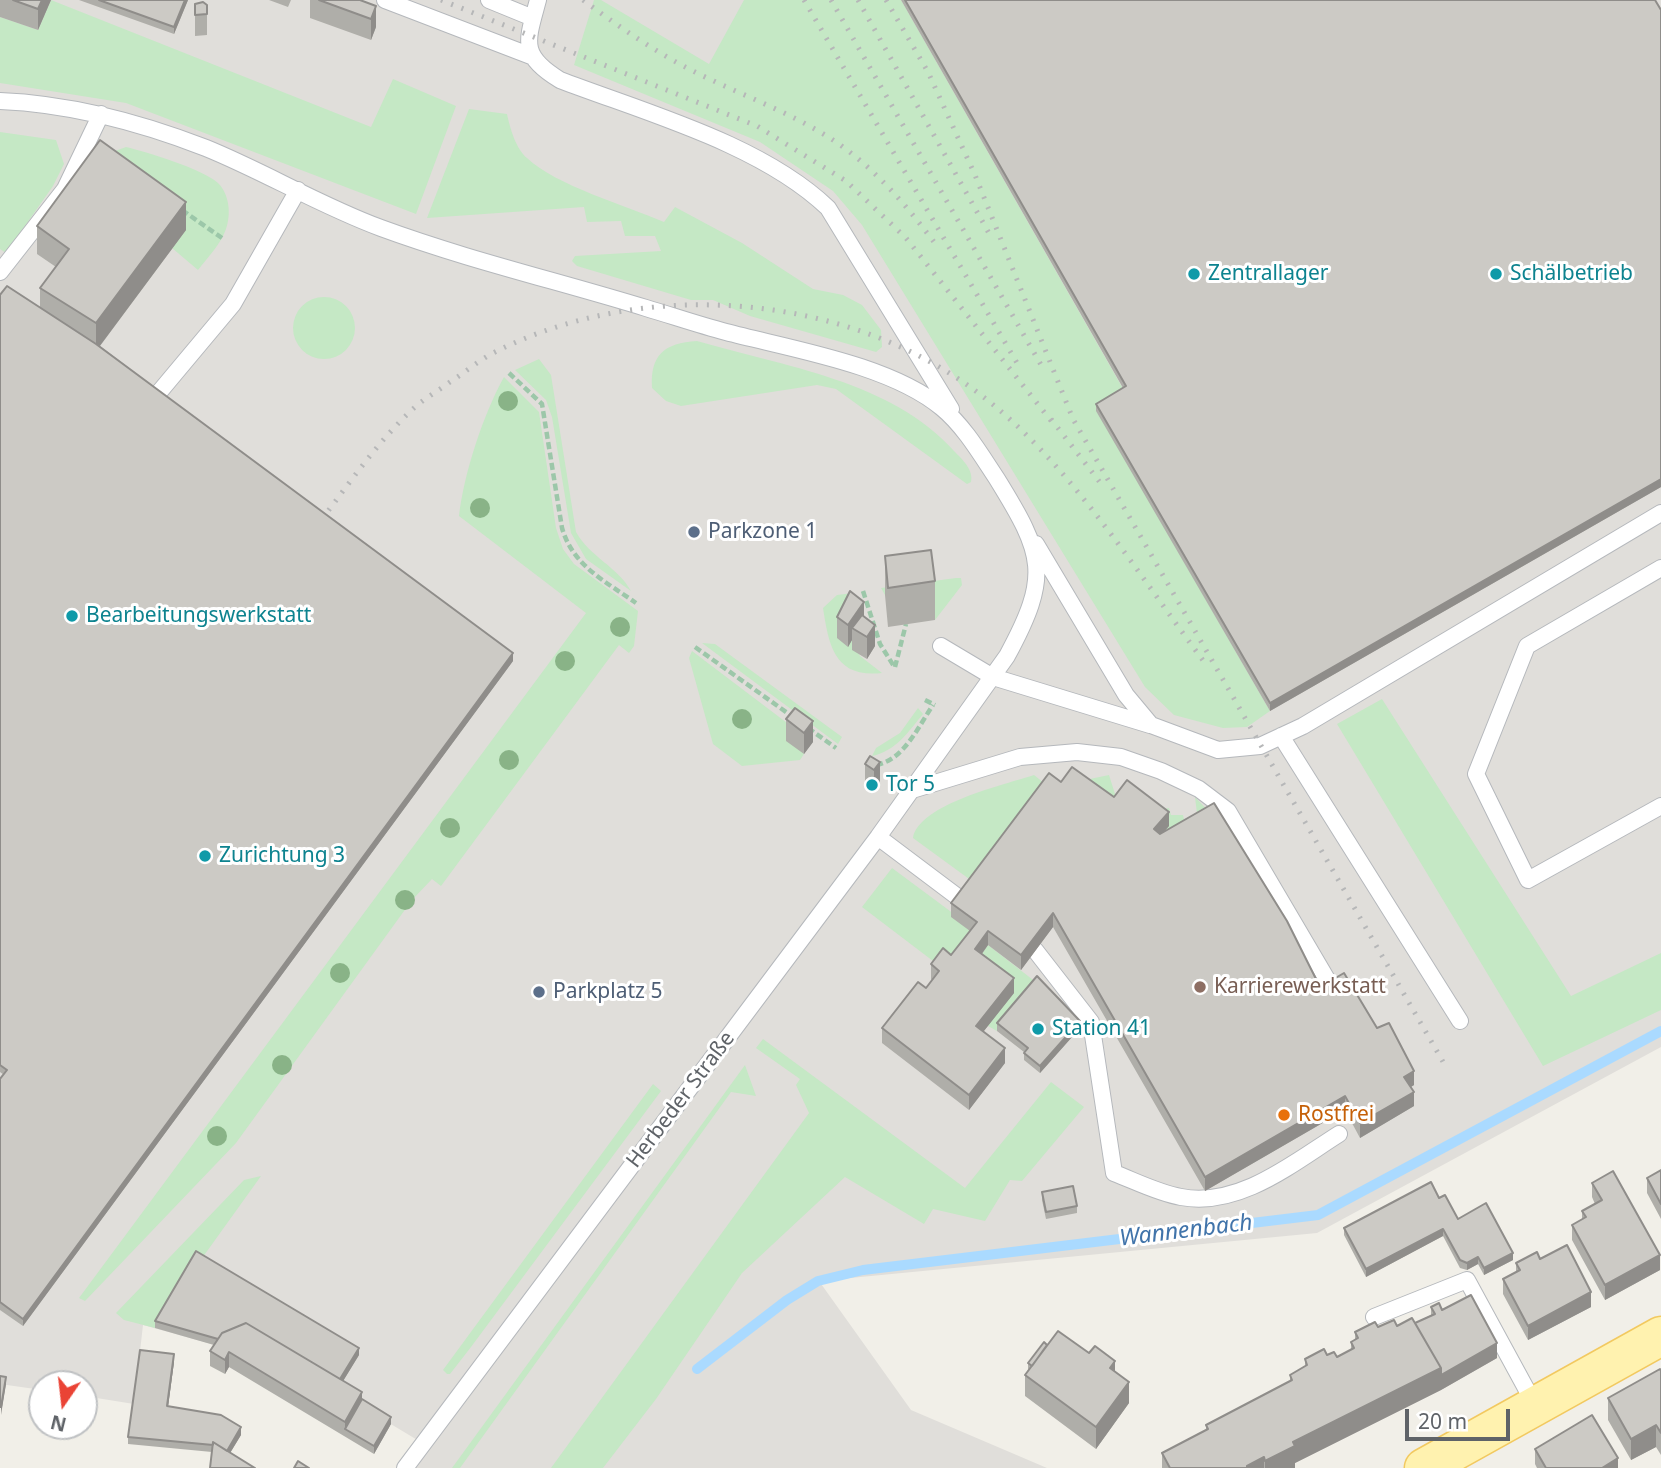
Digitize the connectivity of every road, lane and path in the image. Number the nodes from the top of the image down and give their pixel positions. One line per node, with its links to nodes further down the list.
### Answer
1 (386, 0): 5 (lane)
2 (489, 0): 4 (lane)
3 (538, 0): 4 (lane)
4 (533, 18): 5 (lane)
5 (531, 56): 14 (lane)
6 (0, 101): 7 (lane)
7 (101, 114): 8 (lane); 11 (lane)
8 (298, 190): 13 (lane); 14 (lane)
9 (180, 208): 10 (path)
10 (222, 237)
11 (0, 272)
12 (509, 373): 19 (path)
13 (156, 396)
14 (966, 435): 16 (lane)
15 (1661, 513): 26 (lane)
16 (1028, 530): 23 (lane, Herbeder Straße); 25 (lane)
17 (1661, 568): 30 (lane)
18 (863, 591): 20 (path)
19 (636, 603)
20 (906, 624)
21 (695, 646): 27 (path)
22 (941, 646): 23 (lane)
23 (993, 677): 25 (lane); 29 (lane, Herbeder Straße)
24 (933, 705): 28 (path)
25 (1151, 725): 26 (lane)
26 (1281, 736): 35 (lane)
27 (836, 748)
28 (868, 767)
29 (912, 790): 31 (lane, Herbeder Straße); 34 (lane)
30 (1661, 806)
31 (878, 837): 32 (lane); 40 (lane, Herbeder Straße)
32 (963, 901)
33 (1035, 950): 36 (lane)
34 (1328, 981)
35 (1460, 1021)
36 (1339, 1134)
37 (1374, 1317): 39 (lane)
38 (1661, 1336): 39 (main road)
39 (1536, 1407): 41 (main road)
40 (405, 1468)
41 (1424, 1468)

